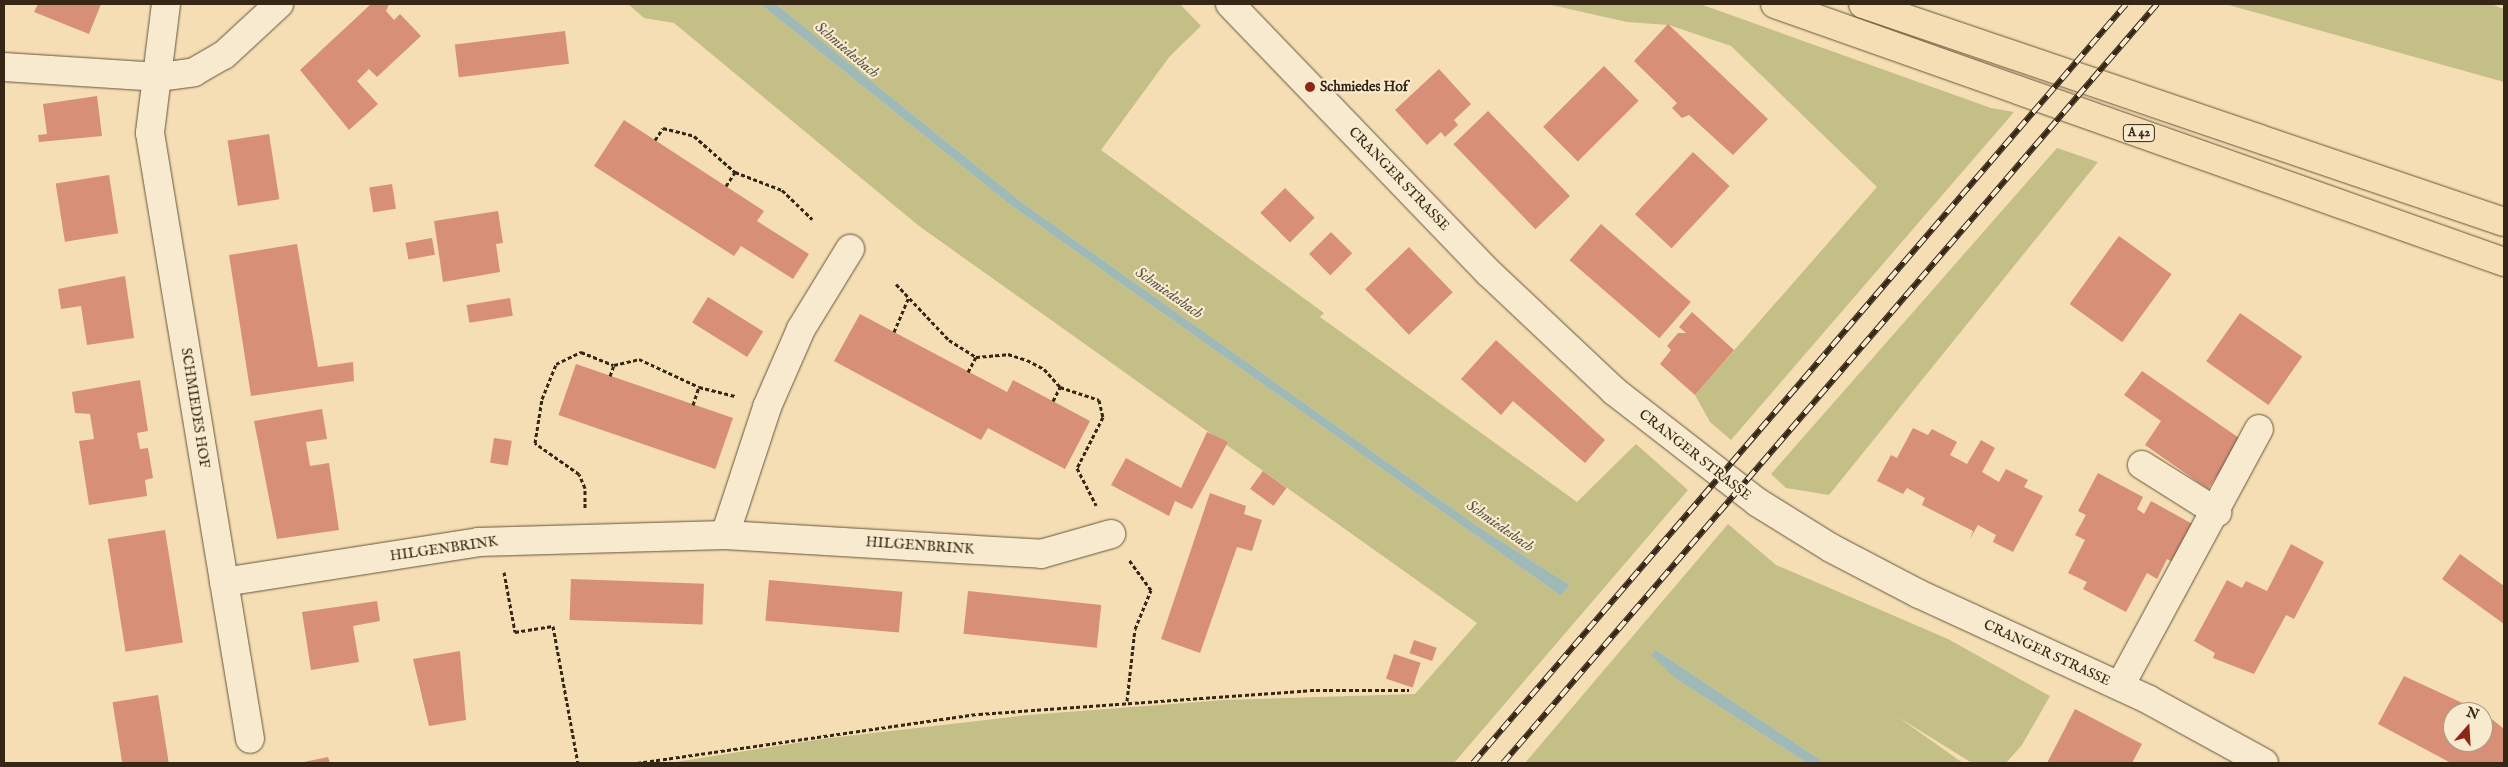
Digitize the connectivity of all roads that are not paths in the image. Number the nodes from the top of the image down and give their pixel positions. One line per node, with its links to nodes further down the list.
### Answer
1 (166, 4): 7 (street, SCHMIEDES HOF)
2 (279, 4): 7 (street)
3 (1230, 4): 17 (street, CRANGER STRASSE)
4 (1775, 4): 10 (highway, A 42)
5 (1863, 4): 8 (highway, A 42)
6 (4, 67): 7 (street)
7 (160, 77): 16 (street, SCHMIEDES HOF)
8 (2504, 222)
9 (850, 249): 15 (street)
10 (2504, 262)
11 (2259, 430): 13 (street)
12 (2142, 465): 13 (street)
13 (2217, 512): 17 (street)
14 (1111, 534): 15 (street, HILGENBRINK)
15 (725, 535): 16 (street, HILGENBRINK)
16 (224, 582): 18 (street, SCHMIEDES HOF)
17 (2120, 686): 19 (street, CRANGER STRASSE)
18 (250, 739)
19 (2264, 763)

